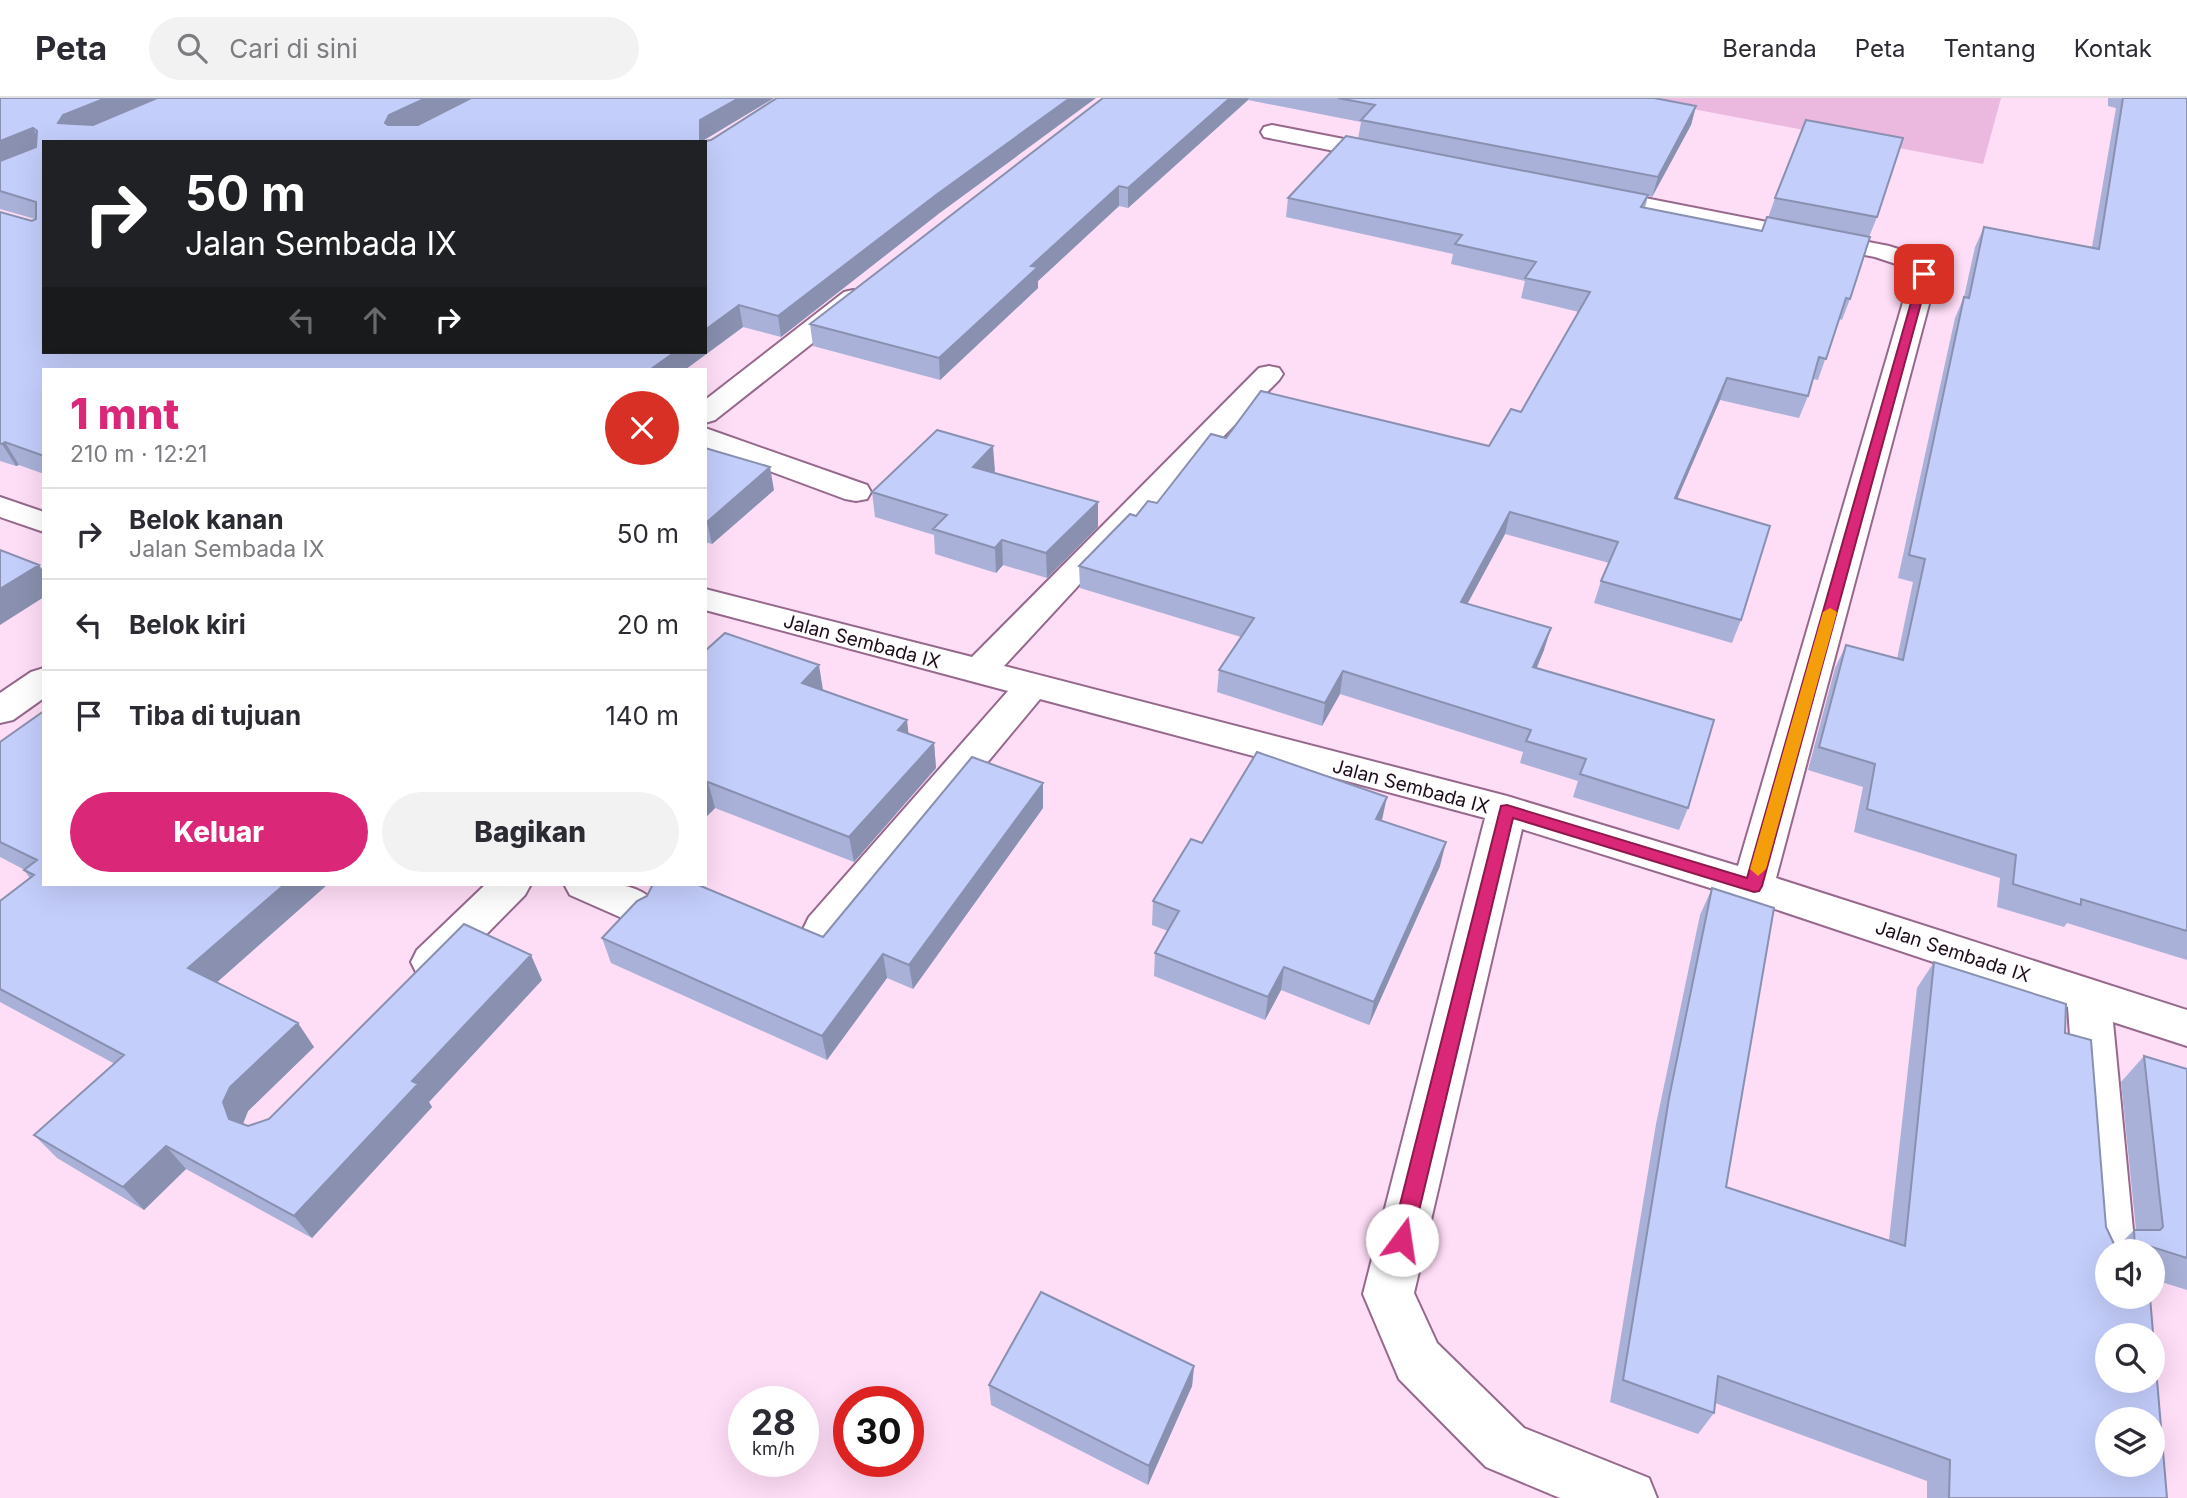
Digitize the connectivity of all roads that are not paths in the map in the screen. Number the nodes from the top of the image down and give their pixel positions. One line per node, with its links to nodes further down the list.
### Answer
1 (1272, 132): 2 (street)
2 (1421, 161)
3 (1569, 190): 19 (street)
4 (874, 281): 6 (street)
5 (1269, 374): 12 (street)
6 (707, 412)
7 (707, 438): 8 (street)
8 (856, 492)
9 (0, 506): 10 (street)
10 (42, 522)
11 (707, 600): 12 (street, Jalan Sembada IX)
12 (978, 672): 14 (street, Jalan Sembada IX)
13 (42, 681): 15 (street)
14 (1031, 687): 16 (street, Jalan Sembada IX); 21 (street)
15 (0, 711)
16 (1507, 810): 19 (street, Jalan Sembada IX); 26 (street)
17 (509, 886): 22 (street)
18 (588, 886): 20 (street)
19 (1754, 886): 23 (street, Jalan Sembada IX)
20 (639, 909)
21 (824, 929)
22 (404, 991)
23 (2090, 996): 24 (street, Jalan Sembada IX); 25 (street)
24 (2187, 1028)
25 (2109, 1239)
26 (1629, 1498)

